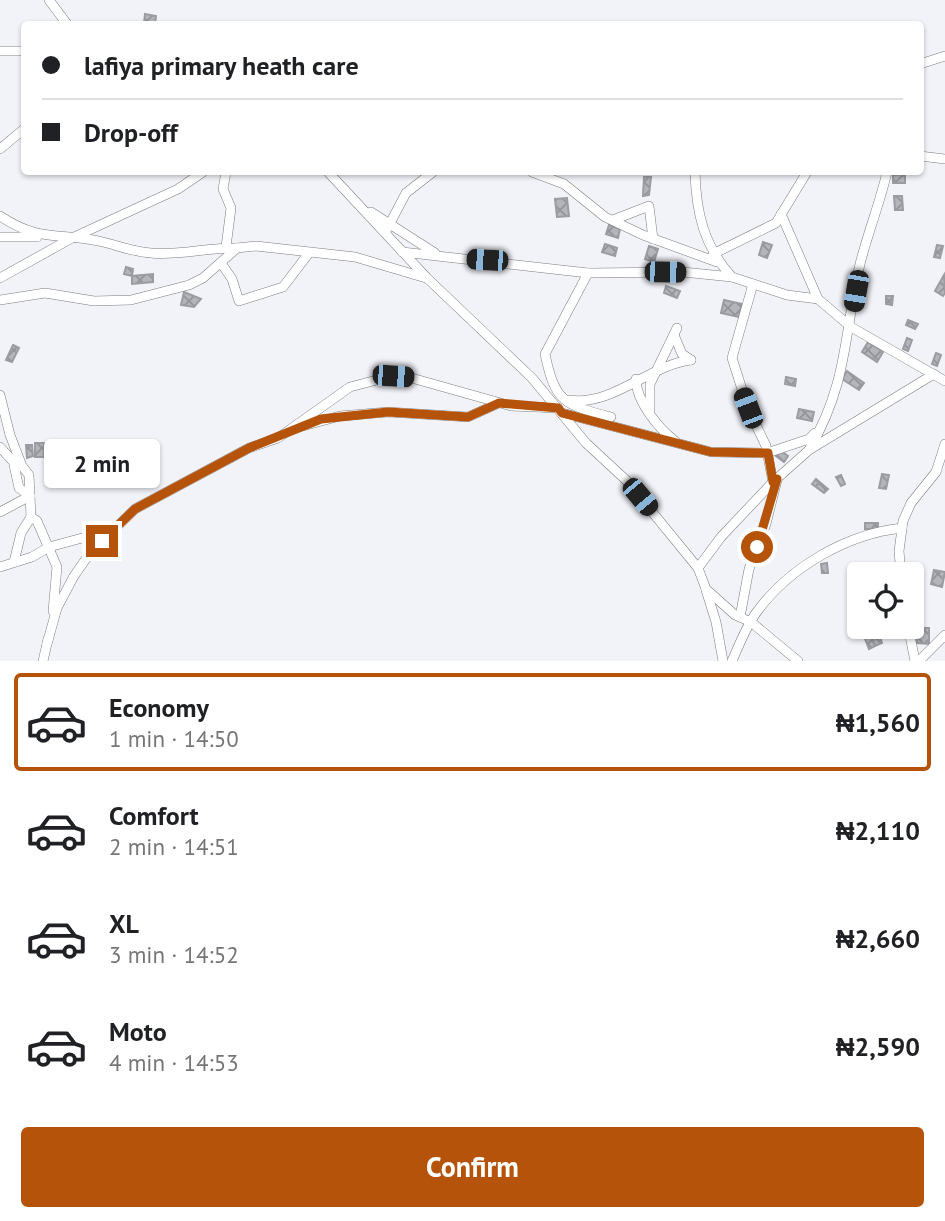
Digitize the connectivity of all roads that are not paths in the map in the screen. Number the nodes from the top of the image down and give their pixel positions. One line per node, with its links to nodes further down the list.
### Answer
1 (49, 0): 2 (street)
2 (65, 21)
3 (0, 51): 4 (street)
4 (21, 51)
5 (945, 56): 6 (street)
6 (924, 63)
7 (21, 132): 8 (street)
8 (0, 149)
9 (924, 156): 10 (street)
10 (945, 159)
11 (198, 175): 27 (street)
12 (225, 175): 29 (street)
13 (332, 175): 19 (street)
14 (429, 175): 23 (street)
15 (540, 175): 22 (street)
16 (695, 175): 34 (street)
17 (805, 175): 20 (street)
18 (886, 175): 43 (street)
19 (360, 205): 23 (street); 24 (street)
20 (781, 214): 34 (street); 41 (street)
21 (0, 216): 26 (street)
22 (613, 220): 28 (street); 28 (street)
23 (389, 224): 24 (street); 33 (street)
24 (385, 234): 31 (street)
25 (0, 237): 26 (street)
26 (46, 237): 27 (street)
27 (72, 237): 29 (street); 38 (street)
28 (653, 239): 34 (street)
29 (226, 247): 30 (street)
30 (237, 248): 32 (street); 35 (street)
31 (402, 252): 33 (street); 39 (street)
32 (309, 253): 35 (street); 39 (street)
33 (450, 258): 36 (street)
34 (715, 258): 37 (street)
35 (221, 263): 42 (street)
36 (588, 273): 37 (street); 49 (street)
37 (732, 277): 40 (street)
38 (0, 278)
39 (426, 278): 51 (street)
40 (753, 284): 41 (street); 60 (street)
41 (818, 299): 43 (street)
42 (0, 300)
43 (851, 327): 45 (street); 54 (street)
44 (657, 370): 44 (street); 46 (street); 52 (street)
45 (934, 374): 47 (street); 59 (street)
46 (636, 379): 49 (street); 52 (street)
47 (945, 381)
48 (0, 395): 62 (street)
49 (561, 398): 53 (street)
50 (499, 403): 51 (street); 55 (street); 55 (street)
51 (560, 411): 56 (street); 73 (street)
52 (650, 411): 56 (street)
53 (611, 417)
54 (822, 428): 59 (street); 60 (street)
55 (291, 430): 68 (street)
56 (676, 443): 60 (street)
57 (945, 444): 67 (street)
58 (0, 447): 61 (street)
59 (809, 450): 63 (street)
60 (768, 453): 63 (street)
61 (14, 465): 62 (street); 64 (street)
62 (26, 471): 64 (street)
63 (775, 480): 73 (street); 75 (street)
64 (30, 496): 65 (street); 66 (street)
65 (0, 512)
66 (31, 517): 69 (street); 70 (street)
67 (902, 528): 71 (street); 76 (street)
68 (113, 529): 69 (street); 79 (street)
69 (49, 547): 70 (street); 79 (street)
70 (14, 562): 72 (street)
71 (901, 562)
72 (0, 566)
73 (698, 568): 74 (street)
74 (706, 589): 75 (street); 82 (street)
75 (740, 617): 76 (street)
76 (751, 622): 80 (street); 83 (street)
77 (945, 635): 84 (street)
78 (911, 639): 84 (street)
79 (47, 644): 81 (street)
80 (797, 659)
81 (43, 661)
82 (723, 661)
83 (732, 661)
84 (917, 661)

